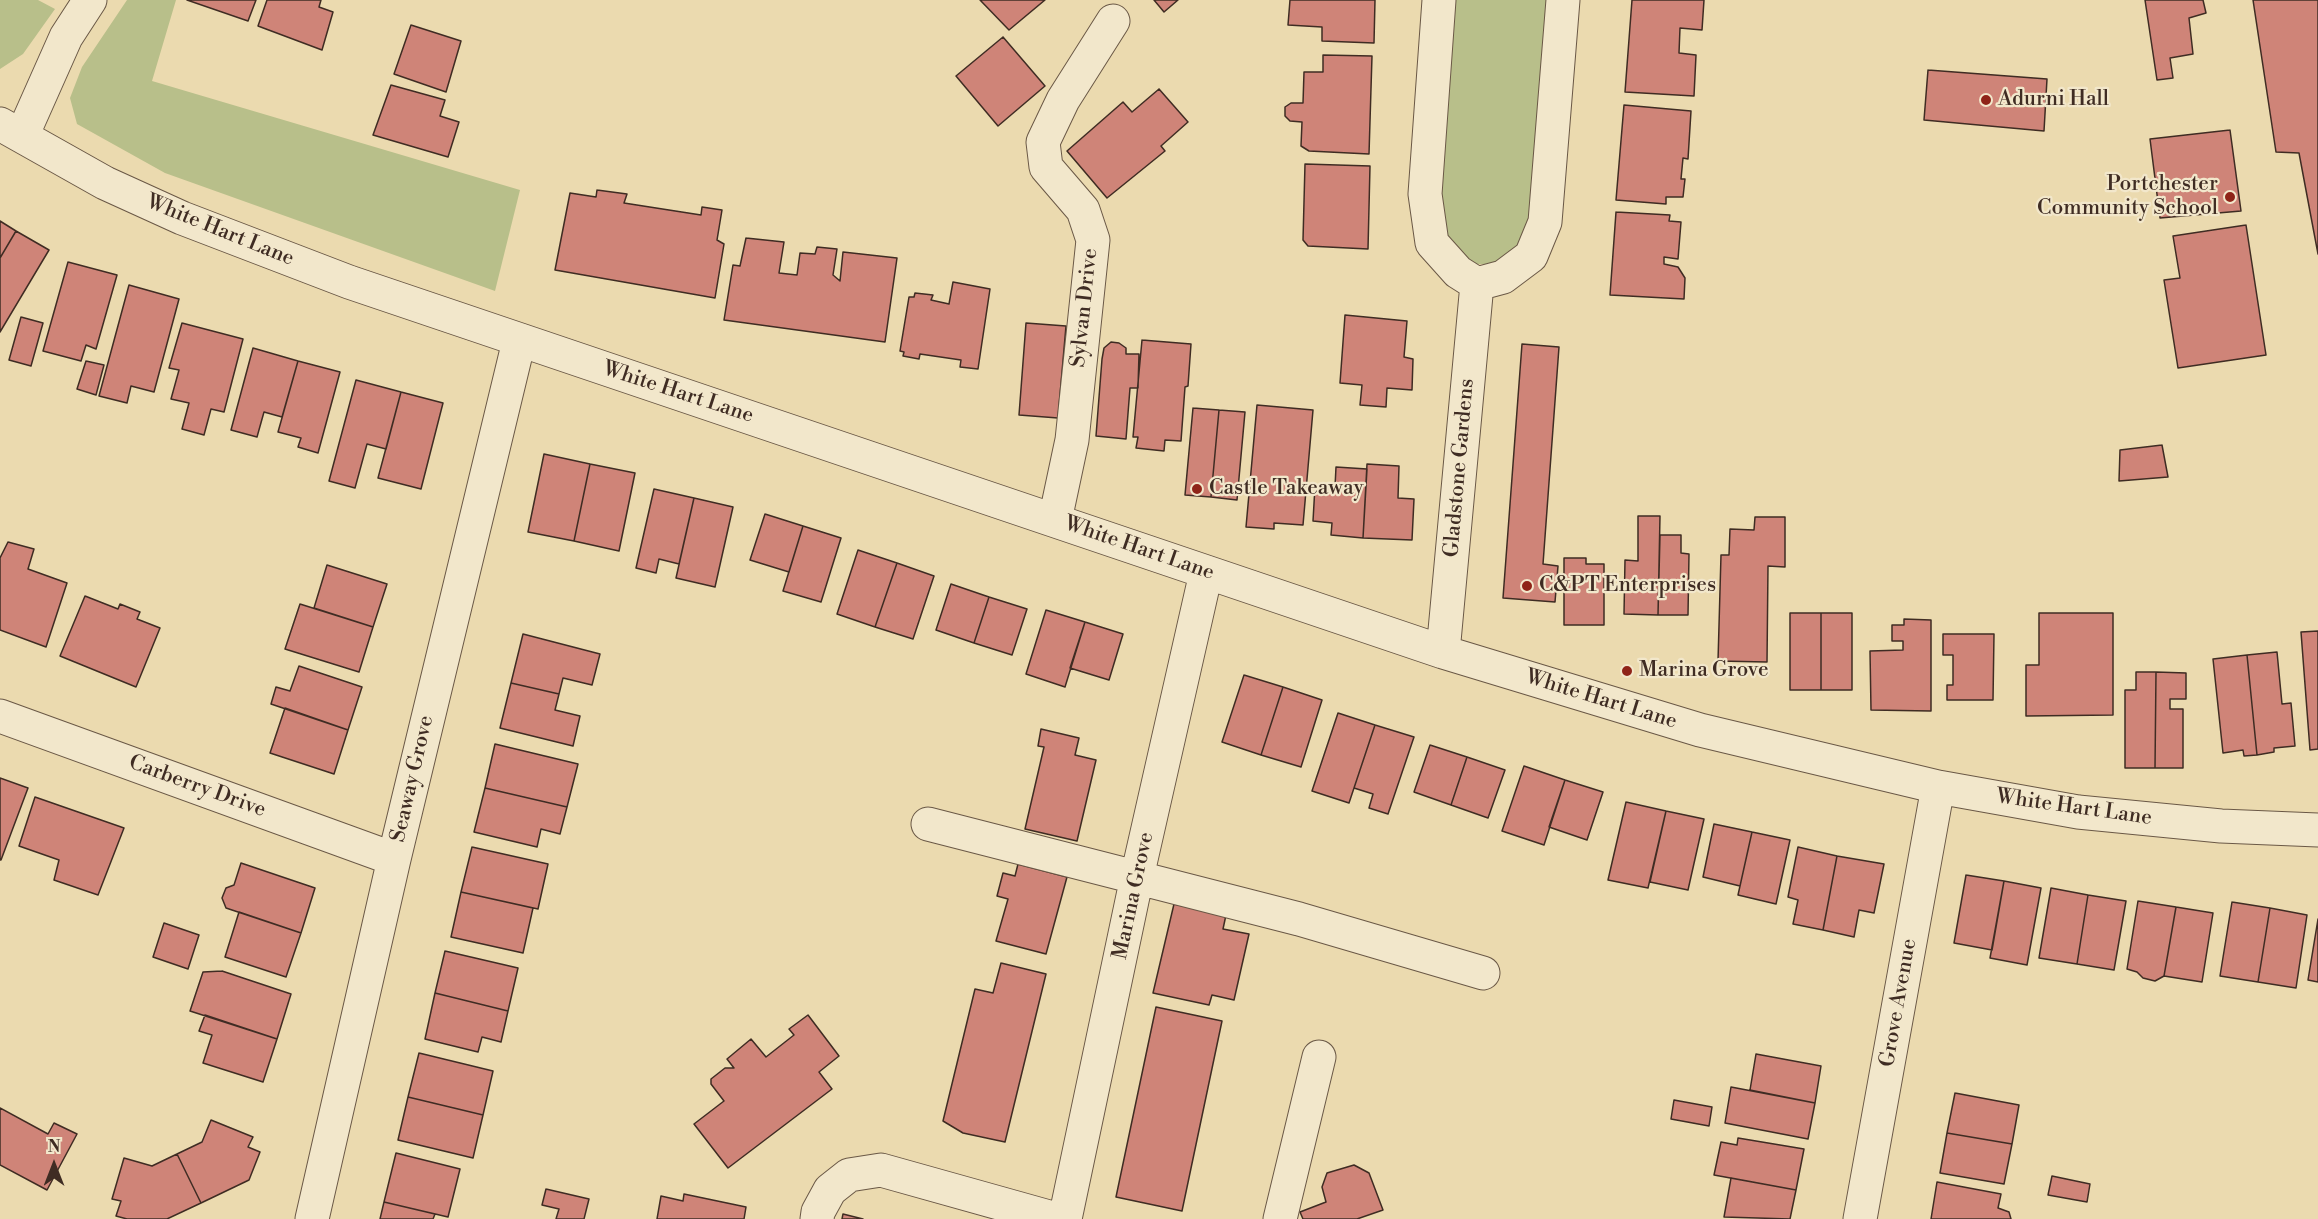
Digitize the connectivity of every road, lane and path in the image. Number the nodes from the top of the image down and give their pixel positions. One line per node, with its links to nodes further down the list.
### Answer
1 (90, 0): 5 (street)
2 (1440, 0): 6 (street)
3 (1563, 0): 6 (street)
4 (1113, 21): 8 (street, Sylvan Drive)
5 (11, 130): 7 (street, White Hart Lane)
6 (1477, 284): 10 (street, Gladstone Gardens)
7 (519, 341): 8 (street, White Hart Lane); 15 (street, Seaway Grove)
8 (1055, 520): 9 (street, White Hart Lane)
9 (1206, 573): 10 (street, White Hart Lane); 16 (street, Marina Grove)
10 (1443, 652): 12 (street, White Hart Lane)
11 (0, 716): 15 (street, Carberry Drive)
12 (1938, 787): 14 (street, White Hart Lane); 24 (street, Grove Avenue)
13 (928, 824): 16 (street)
14 (2318, 830)
15 (394, 859): 20 (street, Seaway Grove)
16 (1137, 877): 17 (street); 22 (street, Marina Grove)
17 (1483, 973)
18 (1318, 1057): 23 (street)
19 (817, 1215): 21 (street)
20 (312, 1219)
21 (1056, 1219)
22 (1065, 1219)
23 (1280, 1219)
24 (1860, 1219)

